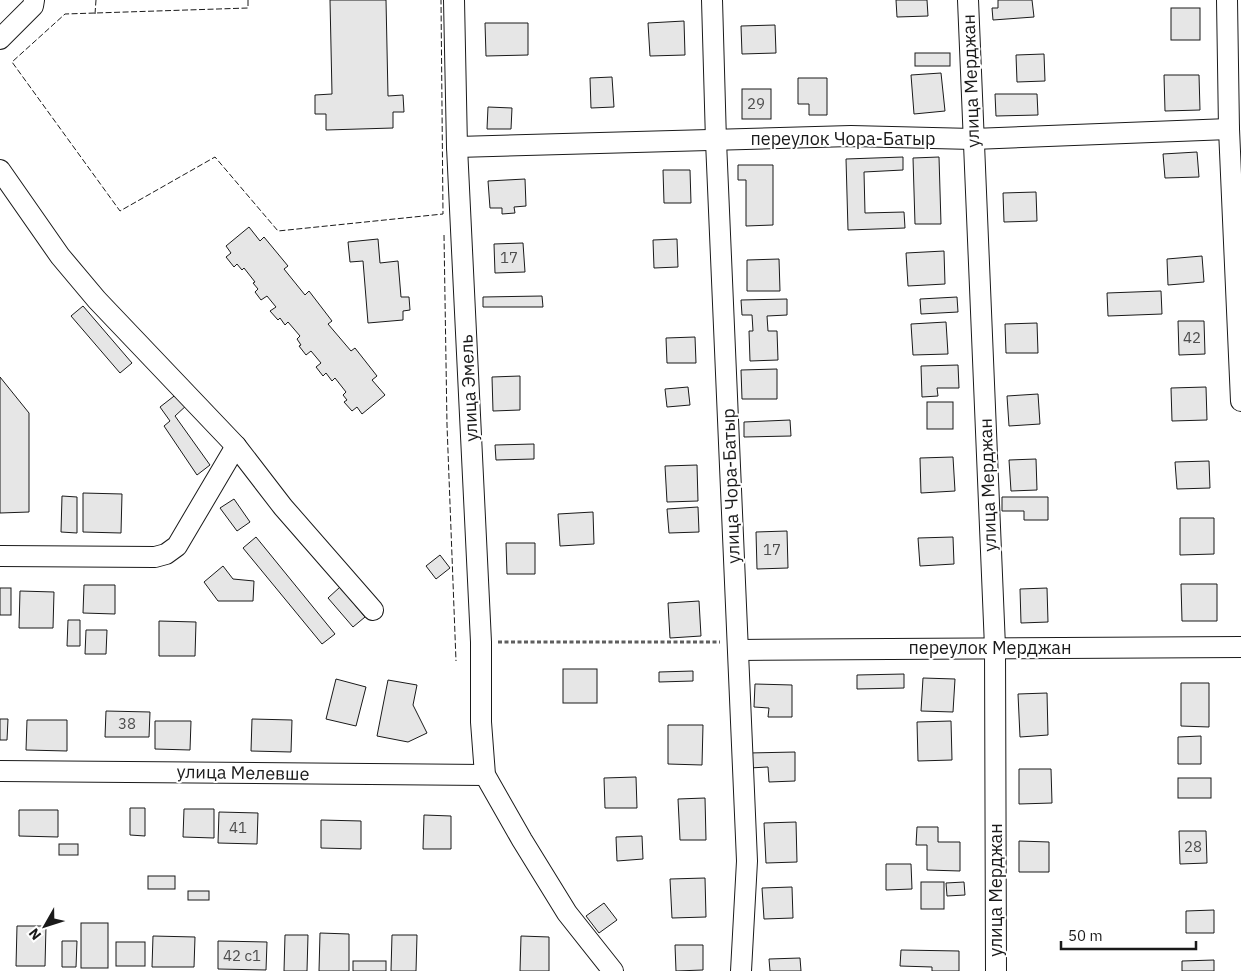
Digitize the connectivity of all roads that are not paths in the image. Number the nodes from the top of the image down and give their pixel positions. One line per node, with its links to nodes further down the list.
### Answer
1 (34, 0): 6 (street)
2 (454, 0): 10 (street, улица Эмель)
3 (712, 0): 9 (street, улица Чора-Батыр)
4 (968, 0): 8 (street, улица Мерджан)
5 (1228, 0): 7 (street)
6 (0, 39)
7 (1229, 129): 8 (street, переулок Чора-Батыр); 12 (street)
8 (973, 139): 9 (street, переулок Чора-Батыр); 17 (street, улица Мерджан)
9 (716, 141): 10 (street, переулок Чора-Батыр); 16 (street, улица Чора-Батыр)
10 (457, 147): 20 (street, улица Эмель)
11 (0, 170): 13 (street)
12 (1241, 401)
13 (236, 446): 14 (street); 15 (street)
14 (0, 556)
15 (373, 610)
16 (738, 646): 17 (street, переулок Мерджан); 22 (street, улица Чора-Батыр)
17 (995, 647): 18 (street, переулок Мерджан); 23 (street, улица Мерджан)
18 (1241, 647)
19 (0, 771): 20 (street, улица Мелевше)
20 (485, 775): 21 (street)
21 (613, 971)
22 (741, 971)
23 (996, 971)

